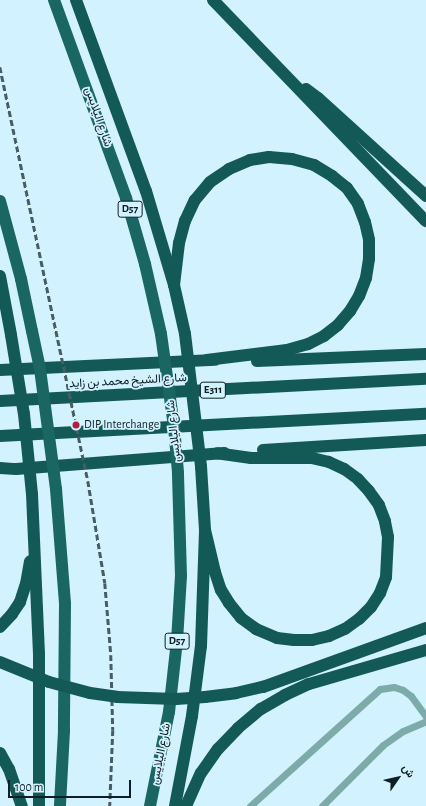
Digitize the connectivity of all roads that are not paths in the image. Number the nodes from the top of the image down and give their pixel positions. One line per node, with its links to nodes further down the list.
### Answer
1 (54, 0): 34 (highway, شارع اليلايس / D57, bridge)
2 (76, 0): 9 (highway)
3 (213, 0): 4 (highway)
4 (288, 78): 5 (highway); 7 (highway)
5 (426, 196)
6 (0, 201): 33 (highway, bridge)
7 (426, 221)
8 (0, 276): 11 (highway)
9 (174, 285): 13 (highway); 22 (highway, bridge)
10 (0, 307): 11 (highway)
11 (8, 316): 23 (highway, bridge)
12 (426, 354): 13 (highway)
13 (207, 360): 14 (highway)
14 (0, 370)
15 (426, 379): 16 (highway, شارع الشيخ محمد بن زايد / E311)
16 (0, 401)
17 (426, 414): 18 (highway)
18 (0, 436)
19 (426, 440): 20 (highway)
20 (217, 453): 21 (highway); 22 (highway)
21 (0, 468)
22 (205, 530): 35 (highway)
23 (34, 534): 24 (highway); 32 (highway)
24 (0, 628)
25 (426, 628): 27 (highway, bridge)
26 (426, 650): 36 (highway)
27 (0, 662)
28 (426, 717): 37 (street)
29 (426, 721): 38 (street)
30 (0, 753): 31 (highway)
31 (22, 806)
32 (39, 806)
33 (60, 806)
34 (150, 806)
35 (175, 806)
36 (186, 806)
37 (250, 806)
38 (322, 806)

